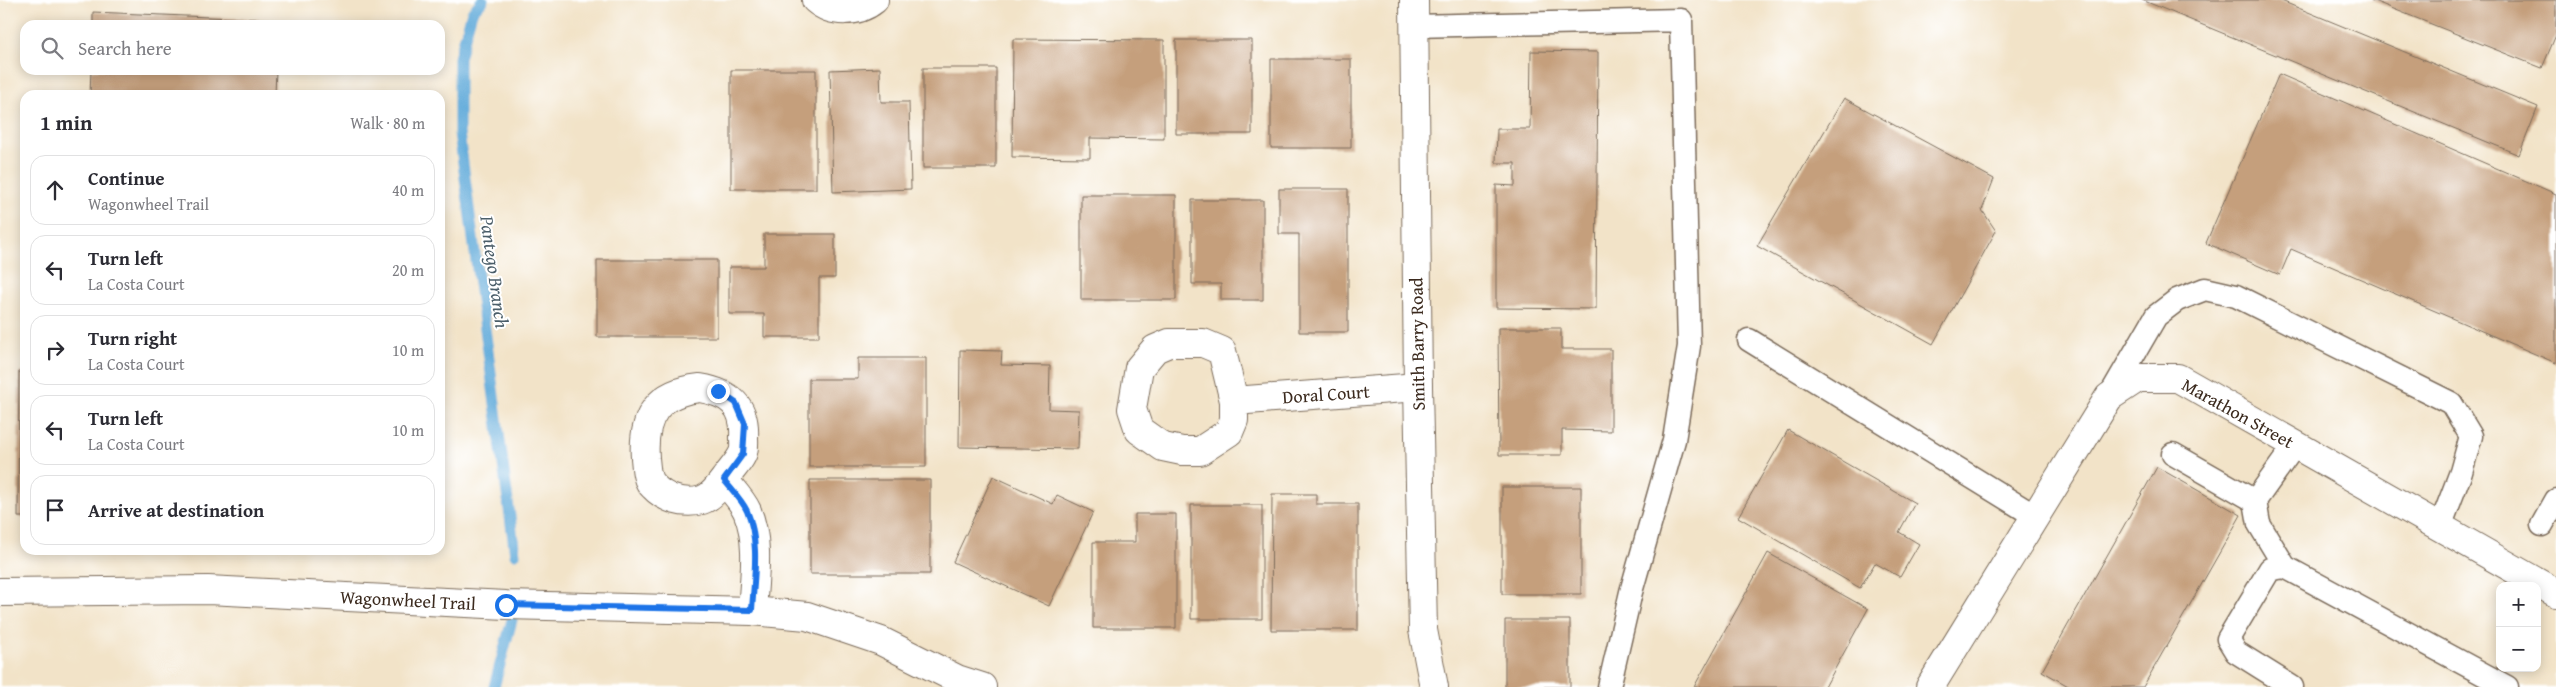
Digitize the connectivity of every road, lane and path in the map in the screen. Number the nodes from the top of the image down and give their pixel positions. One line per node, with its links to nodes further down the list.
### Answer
1 (816, 0): 2 (street)
2 (874, 0)
3 (1414, 13): 5 (street, Smith Barry Road); 22 (lane)
4 (1749, 340): 13 (lane)
5 (1418, 387): 7 (street, Doral Court); 21 (street, Smith Barry Road)
6 (2109, 397): 8 (street, Marathon Street); 13 (street, Marathon Street); 15 (lane)
7 (1234, 401)
8 (2295, 445): 12 (lane); 15 (street, Marathon Street)
9 (2173, 454): 12 (lane)
10 (724, 480): 19 (street)
11 (2556, 500): 14 (lane)
12 (2255, 502): 16 (lane)
13 (2035, 516): 23 (street, Marathon Street)
14 (2542, 525)
15 (2440, 527): 18 (street, Marathon Street)
16 (2285, 567): 24 (lane); 25 (lane)
17 (0, 592): 19 (street, Wagonwheel Trail)
18 (2556, 593)
19 (752, 610): 20 (street, Wagonwheel Trail)
20 (965, 684)
21 (1434, 687)
22 (1609, 687)
23 (1930, 687)
24 (2292, 687)
25 (2507, 687)

